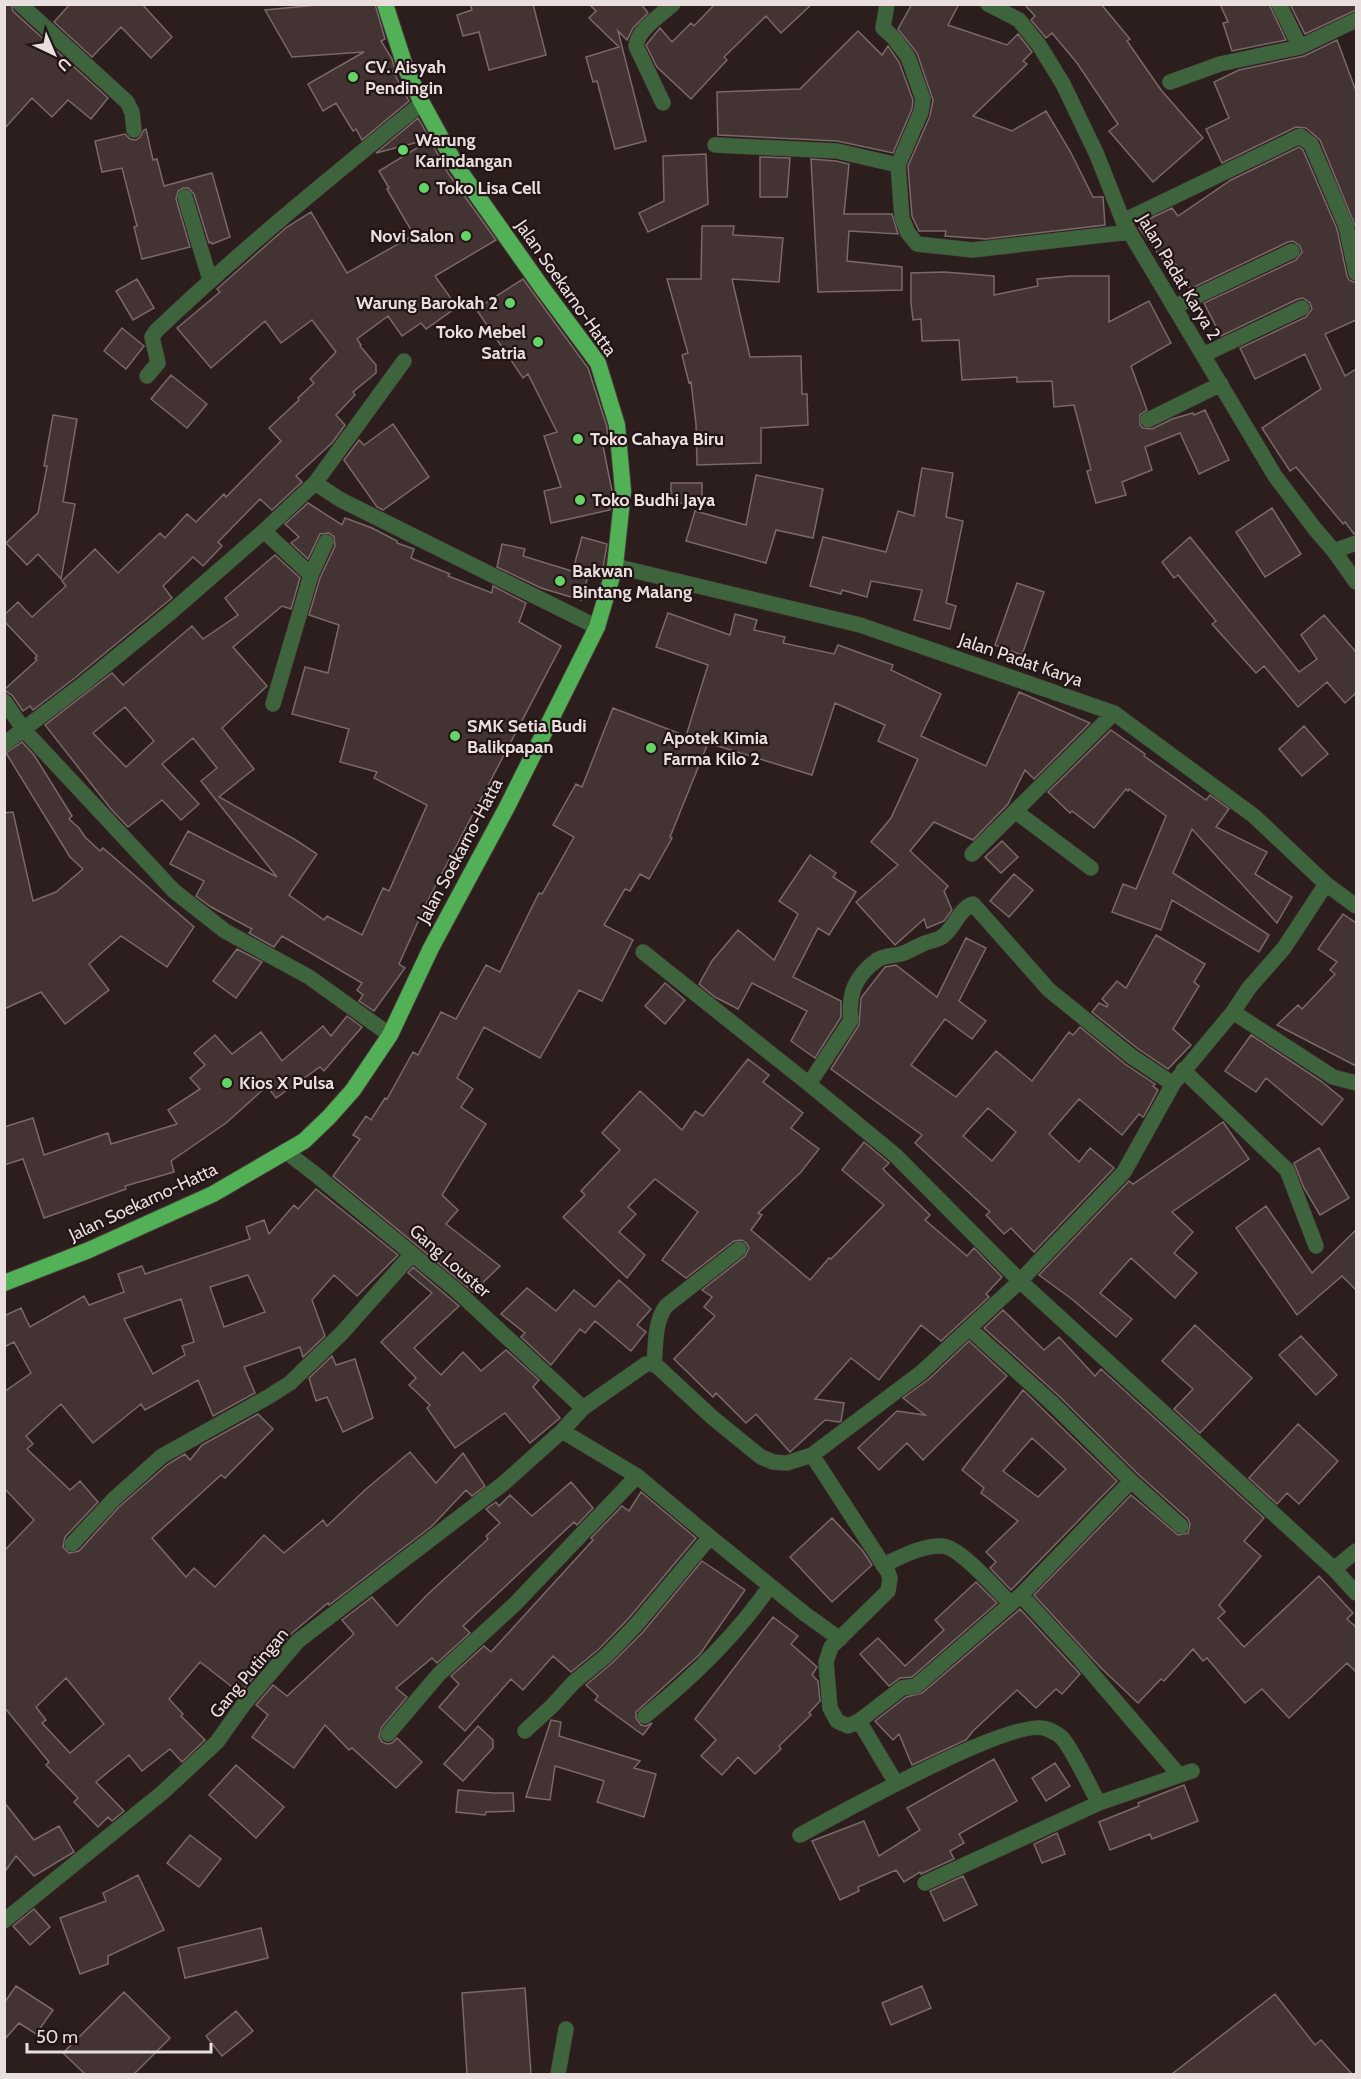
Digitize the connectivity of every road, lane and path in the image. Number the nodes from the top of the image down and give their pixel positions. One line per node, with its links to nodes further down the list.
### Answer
1 (20, 4): 12 (street)
2 (386, 4): 10 (highway, Jalan Soekarno-Hatta)
3 (673, 4): 11 (street)
4 (887, 4): 14 (street)
5 (988, 4): 16 (street, Jalan Padat Karya 2)
6 (1279, 4): 8 (street)
7 (1356, 20): 8 (street)
8 (1300, 46): 9 (street)
9 (1170, 82)
10 (422, 103): 19 (street); 32 (highway, Jalan Soekarno-Hatta)
11 (663, 103)
12 (134, 130)
13 (715, 145): 14 (street)
14 (898, 165): 16 (street)
15 (184, 197): 19 (street)
16 (1126, 227): 18 (street); 20 (street, Jalan Padat Karya 2)
17 (1292, 251): 20 (street)
18 (1356, 273)
19 (210, 280): 24 (street)
20 (1174, 307): 22 (street, Jalan Padat Karya 2)
21 (1302, 308): 22 (street)
22 (1203, 355): 25 (street, Jalan Padat Karya 2)
23 (404, 361): 27 (street)
24 (147, 376)
25 (1221, 384): 26 (street); 31 (street, Jalan Padat Karya 2)
26 (1148, 420)
27 (315, 483): 28 (street); 35 (street)
28 (264, 531): 33 (street); 39 (street)
29 (326, 542): 33 (street)
30 (1356, 543): 31 (street)
31 (1334, 551): 34 (street, Jalan Padat Karya 2)
32 (615, 566): 35 (highway, Jalan Soekarno-Hatta); 38 (street, Jalan Padat Karya)
33 (311, 574): 37 (street)
34 (1356, 582)
35 (597, 627): 48 (highway, Jalan Soekarno-Hatta)
36 (4, 701): 39 (street)
37 (273, 704)
38 (1114, 713): 41 (street); 44 (street, Jalan Padat Karya)
39 (24, 730): 40 (street); 48 (street)
40 (4, 744)
41 (1015, 811): 42 (street); 43 (street)
42 (972, 854)
43 (1091, 868)
44 (1326, 884): 45 (street, Jalan Padat Karya); 47 (street)
45 (1356, 906)
46 (643, 952): 50 (street)
47 (1233, 1012): 49 (street); 51 (street)
48 (390, 1035): 53 (highway, Jalan Soekarno-Hatta)
49 (1183, 1070): 52 (street); 54 (street)
50 (809, 1083): 52 (street); 57 (street)
51 (1356, 1083)
52 (1173, 1084): 57 (street)
53 (285, 1151): 56 (street, Gang Louster); 58 (highway, Jalan Soekarno-Hatta)
54 (1316, 1245)
55 (740, 1250): 60 (street)
56 (412, 1254): 61 (street, Gang Louster); 68 (street)
57 (1020, 1281): 59 (street); 71 (street)
58 (4, 1283)
59 (970, 1329): 63 (street); 65 (street)
60 (654, 1365): 61 (street, Gang Putingan); 63 (street)
61 (583, 1408): 62 (street, Gang Putingan)
62 (562, 1431): 64 (street); 84 (street, Gang Putingan)
63 (812, 1455): 70 (street)
64 (638, 1476): 67 (street); 79 (street)
65 (1131, 1480): 66 (street); 74 (street)
66 (1181, 1526)
67 (710, 1537): 72 (street); 78 (street)
68 (72, 1544)
69 (1356, 1551): 71 (street)
70 (883, 1564): 74 (street); 75 (street)
71 (1334, 1569): 73 (street)
72 (770, 1586): 75 (street); 76 (street)
73 (1356, 1593)
74 (1016, 1599): 77 (street); 81 (street)
75 (840, 1639): 77 (street)
76 (645, 1716)
77 (859, 1721): 80 (street)
78 (525, 1731)
79 (388, 1734)
80 (896, 1783): 81 (street); 82 (street)
81 (1099, 1803): 83 (street)
82 (800, 1834)
83 (925, 1883)
84 (4, 1921)
85 (566, 2029): 86 (street)
86 (558, 2074)

